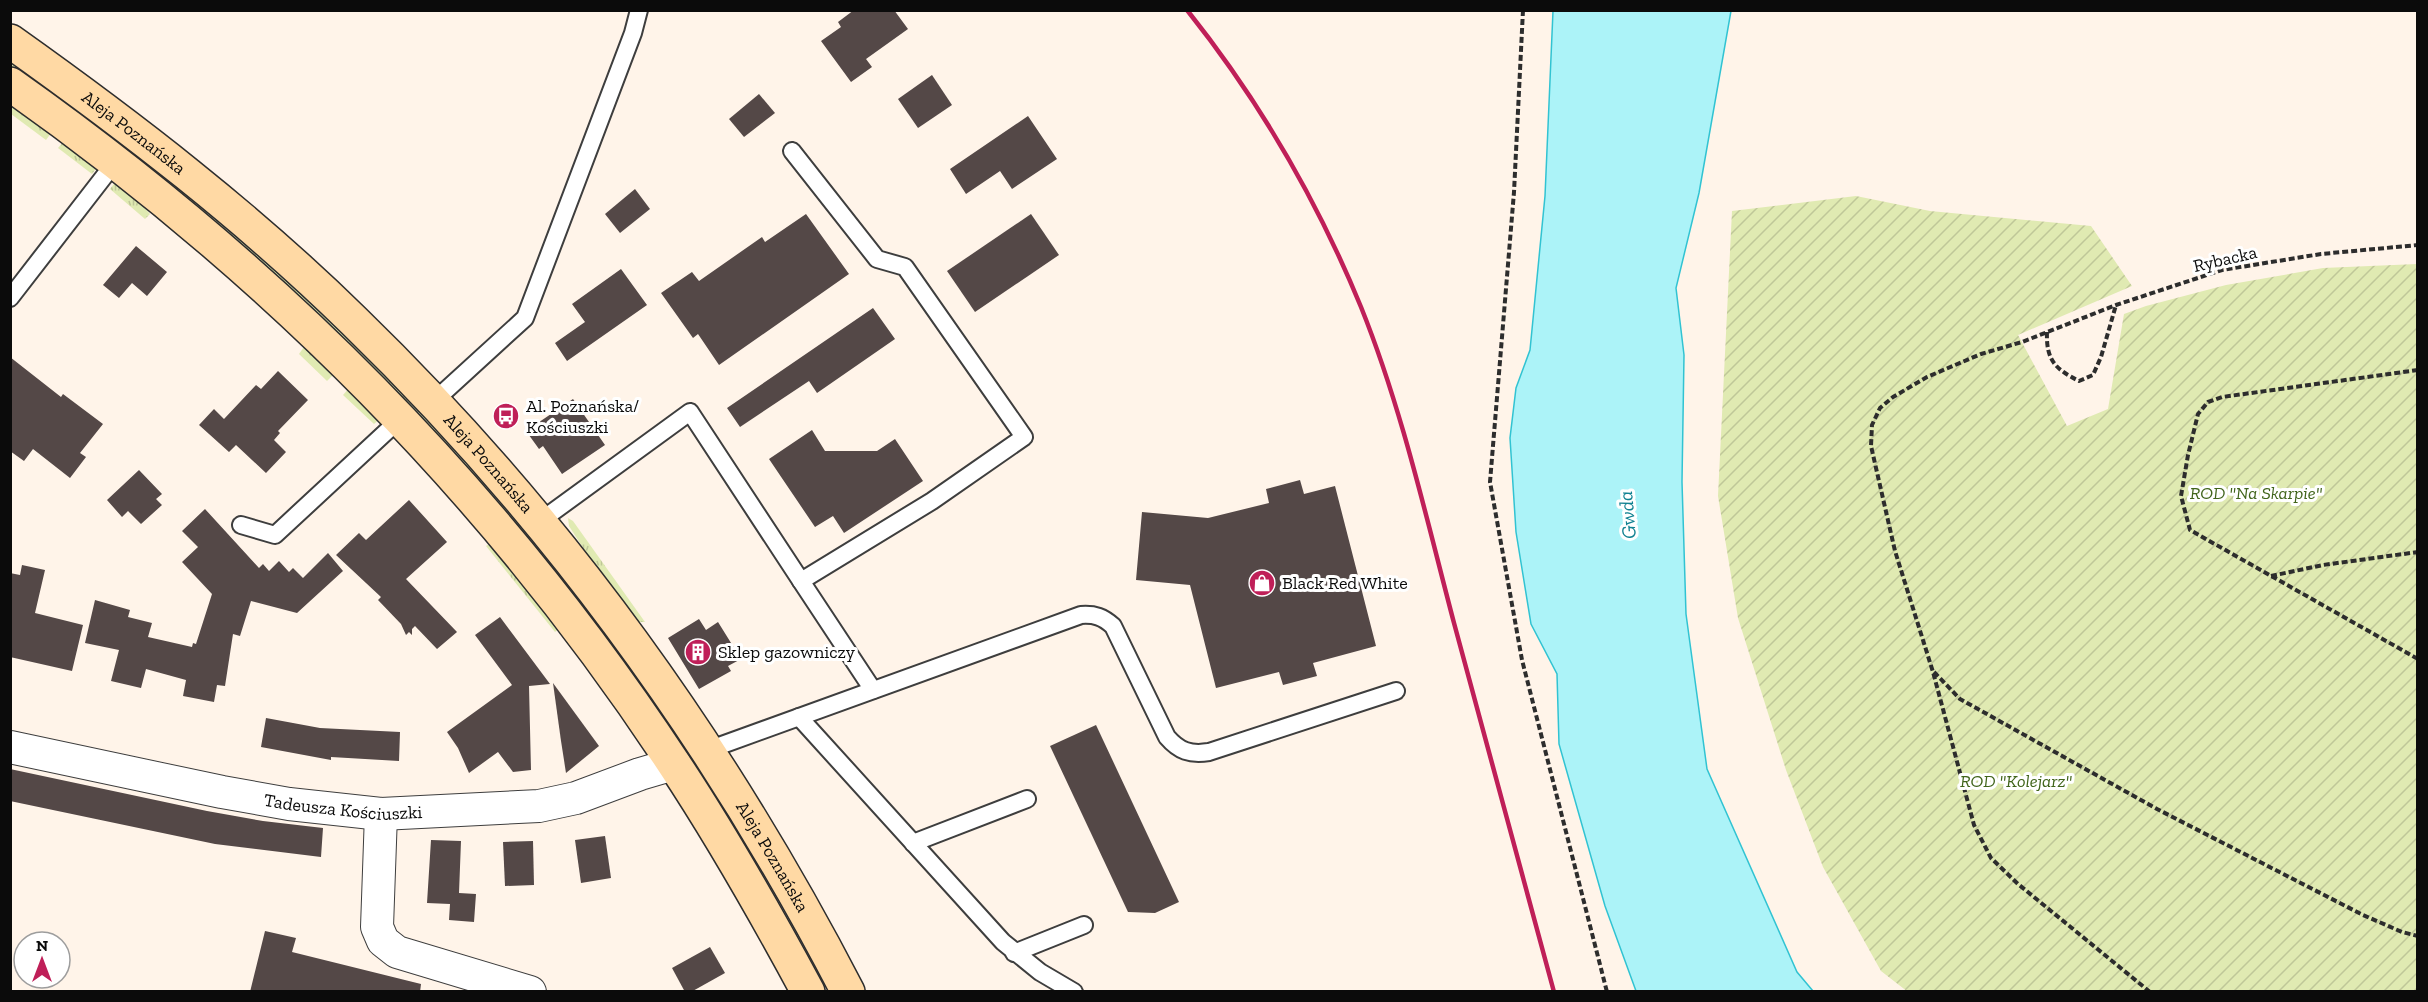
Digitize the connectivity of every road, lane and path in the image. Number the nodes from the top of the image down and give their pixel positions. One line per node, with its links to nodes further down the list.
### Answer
1 (639, 10): 12 (lane)
2 (1523, 10): 37 (path)
3 (10, 41): 12 (main road, Aleja Poznańska)
4 (10, 84): 6 (main road, Aleja Poznańska)
5 (792, 151): 18 (lane)
6 (116, 161): 8 (lane); 13 (main road, Aleja Poznańska)
7 (2418, 245): 9 (path, Rybacka)
8 (10, 298)
9 (2116, 305): 10 (path, Rybacka); 10 (path)
10 (2047, 332): 20 (path, Rybacka)
11 (2418, 370): 17 (path)
12 (434, 402): 14 (main road, Aleja Poznańska)
13 (400, 419): 15 (lane); 26 (main road, Aleja Poznańska)
14 (539, 522): 18 (lane); 25 (main road, Aleja Poznańska)
15 (241, 525)
16 (2418, 552): 17 (path)
17 (2271, 576): 19 (path)
18 (801, 581): 21 (lane)
19 (2418, 659)
20 (1933, 672): 31 (path); 38 (path, Rybacka)
21 (873, 690): 22 (lane); 23 (lane)
22 (1396, 691)
23 (800, 717): 25 (lane); 29 (lane)
24 (10, 747): 28 (street, Tadeusza Kościuszki)
25 (708, 750): 26 (main road); 35 (main road, Aleja Poznańska)
26 (674, 764): 28 (street, Tadeusza Kościuszki); 34 (main road, Aleja Poznańska)
27 (1027, 800): 29 (lane)
28 (381, 814): 33 (street)
29 (913, 843): 32 (lane)
30 (1084, 925): 32 (lane)
31 (2418, 936)
32 (1014, 953): 36 (lane)
33 (530, 992)
34 (808, 992)
35 (848, 992)
36 (1074, 992)
37 (1607, 992)
38 (2150, 992)

